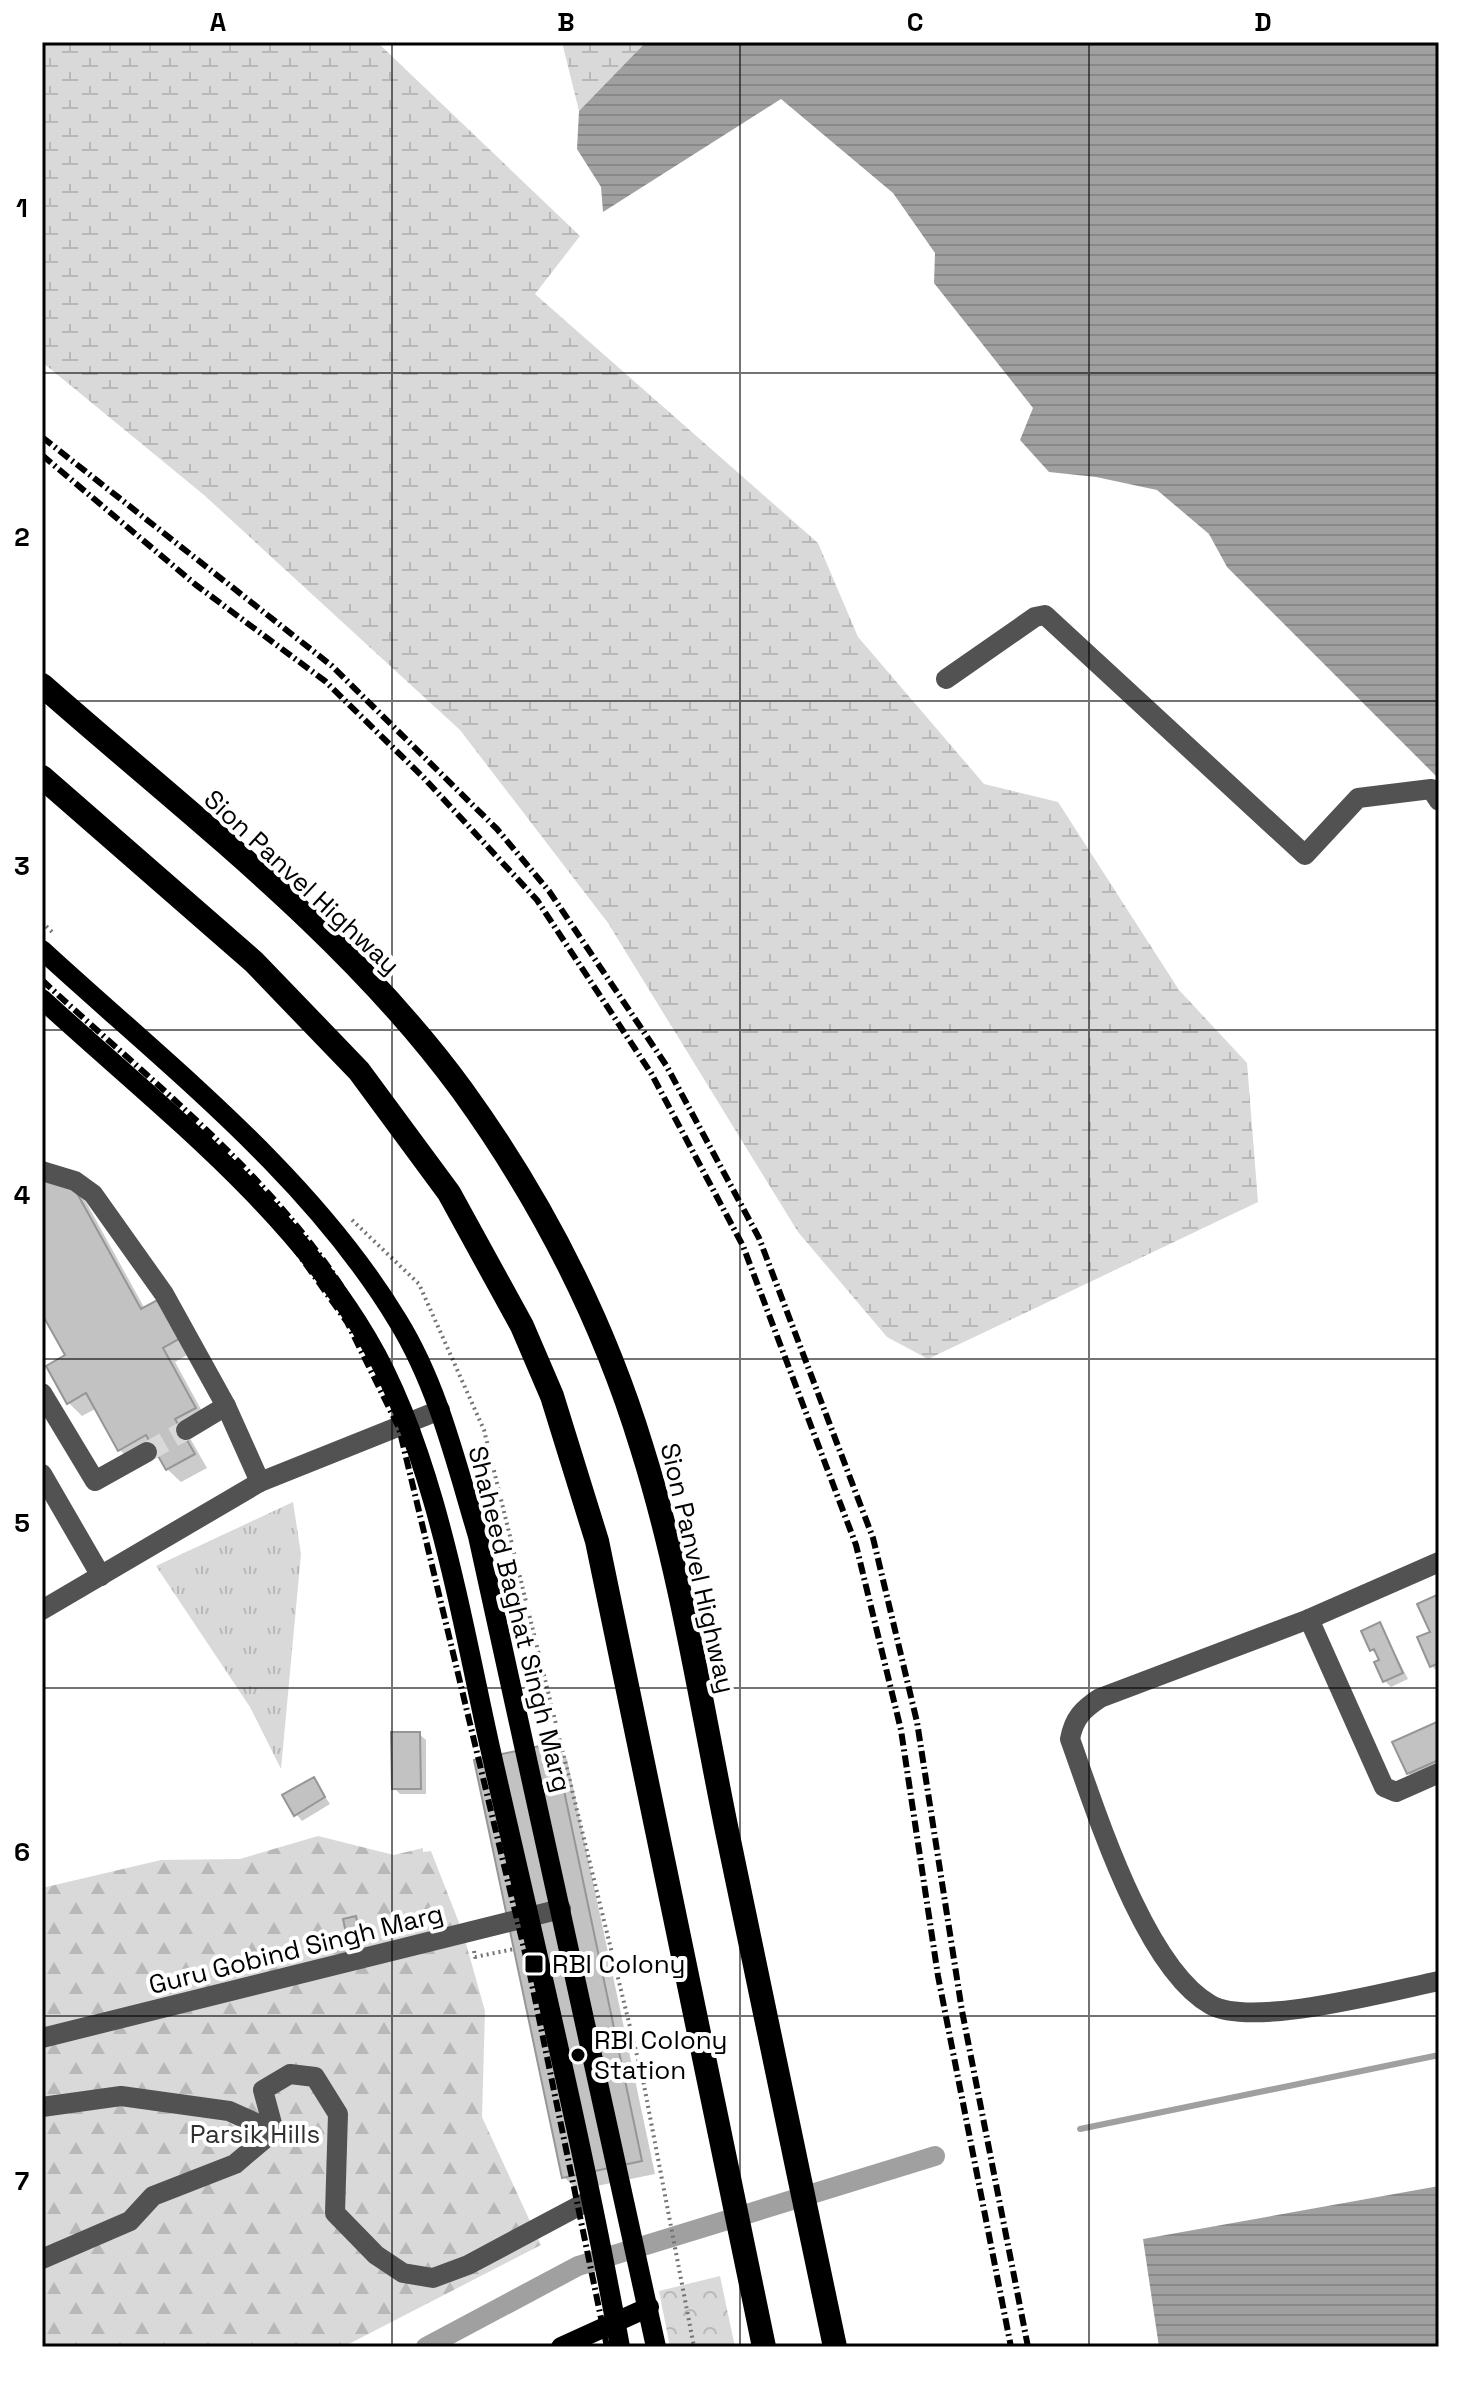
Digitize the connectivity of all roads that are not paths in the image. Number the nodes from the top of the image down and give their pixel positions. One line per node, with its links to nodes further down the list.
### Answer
1 (946, 679): 4 (street)
2 (42, 685): 35 (highway, Sion Panvel Highway)
3 (42, 777): 34 (highway)
4 (1439, 801)
5 (42, 950): 10 (main road, Shaheed Baghat Singh Marg)
6 (42, 999): 11 (main road)
7 (42, 1171): 9 (street)
8 (42, 1393): 13 (street)
9 (226, 1406): 12 (street); 15 (street)
10 (440, 1410): 11 (street); 21 (main road, Shaheed Baghat Singh Marg)
11 (408, 1426): 15 (street); 22 (main road)
12 (186, 1430)
13 (147, 1452)
14 (42, 1474): 17 (street)
15 (260, 1482): 17 (street)
16 (1439, 1562): 19 (street)
17 (101, 1576): 18 (street)
18 (42, 1610)
19 (1309, 1619): 20 (street); 23 (street)
20 (1439, 1773)
21 (561, 1909): 22 (street, Guru Gobind Singh Marg); 29 (main road, Shaheed Baghat Singh Marg)
22 (529, 1918): 24 (street, Guru Gobind Singh Marg); 27 (main road)
23 (1439, 1981)
24 (42, 2038)
25 (42, 2107): 26 (street)
26 (274, 2131): 27 (street); 28 (street)
27 (591, 2205): 30 (main road)
28 (42, 2259)
29 (649, 2307): 30 (main road); 33 (main road, Shaheed Baghat Singh Marg)
30 (615, 2322): 31 (main road); 32 (main road)
31 (561, 2347)
32 (620, 2347)
33 (656, 2347)
34 (764, 2347)
35 (835, 2347)

